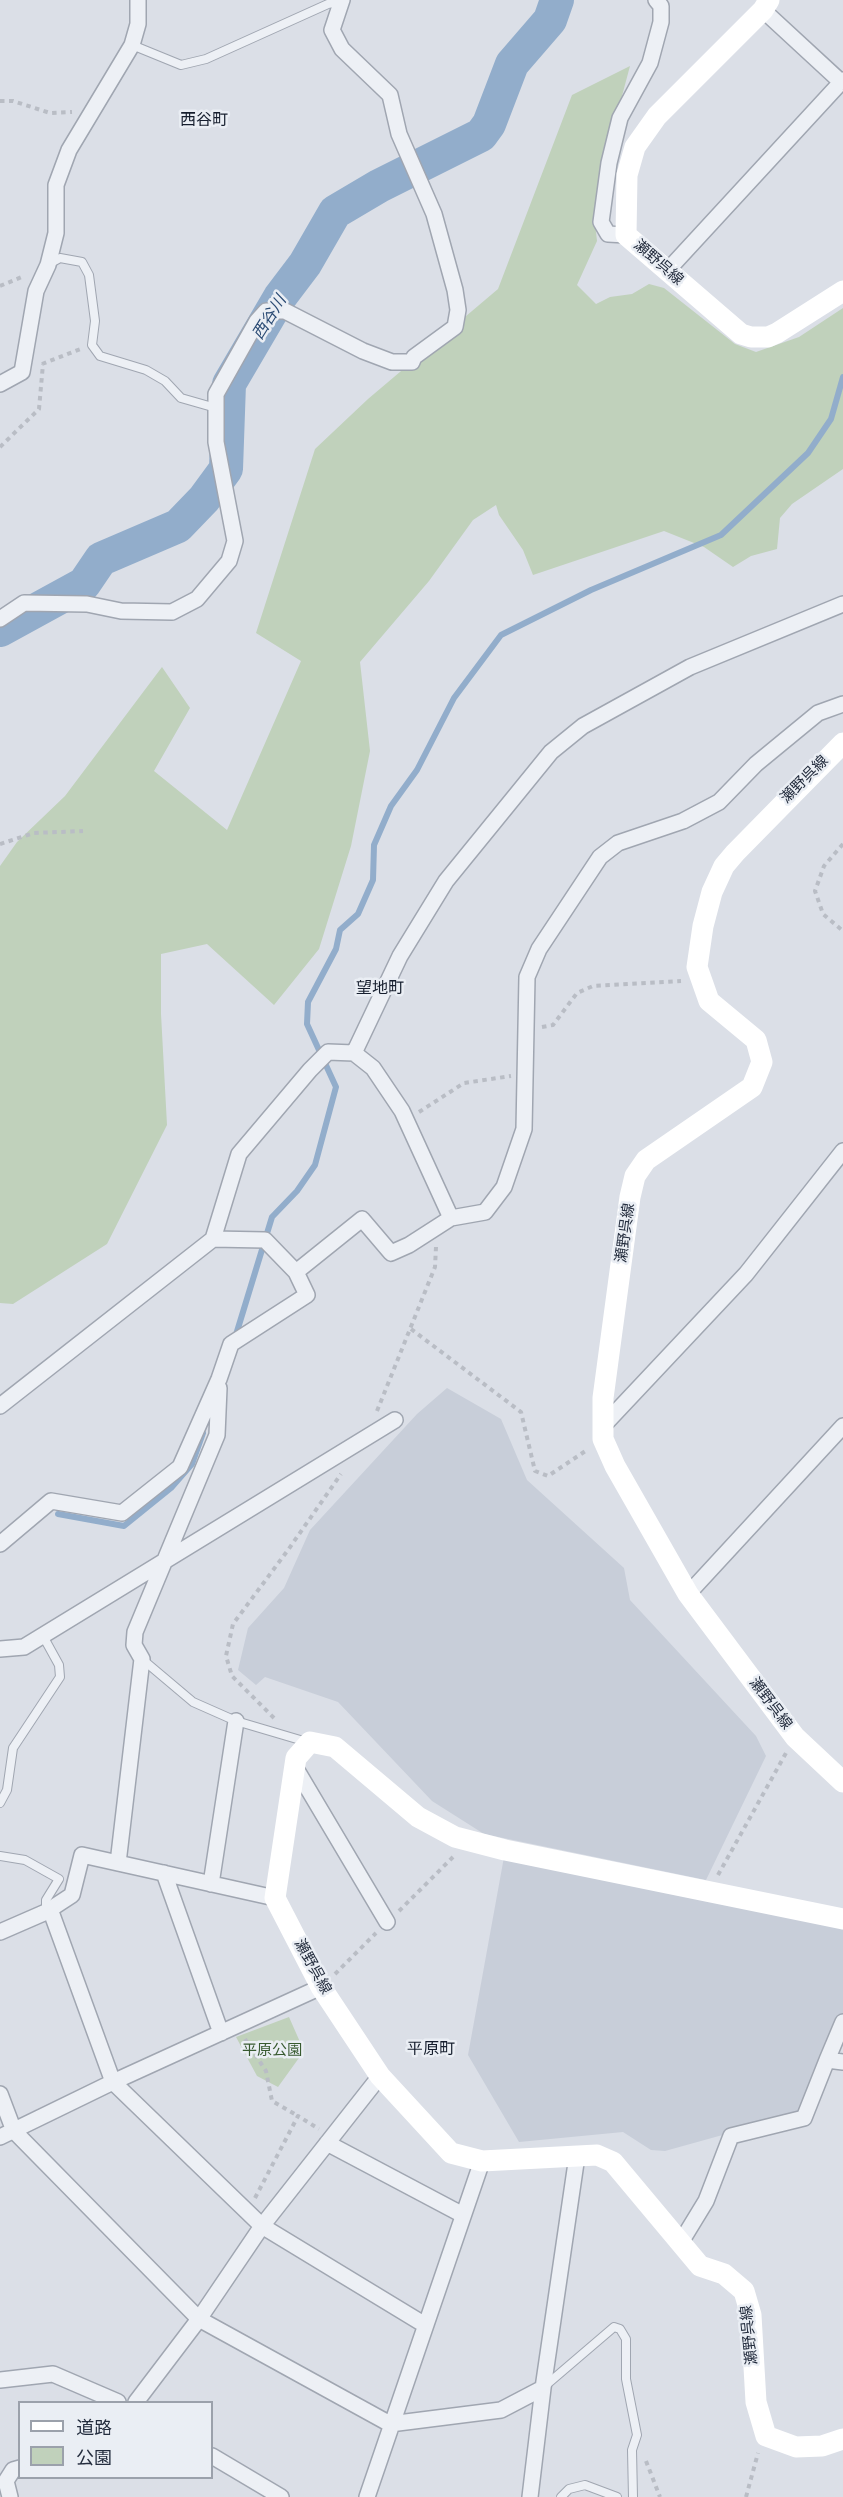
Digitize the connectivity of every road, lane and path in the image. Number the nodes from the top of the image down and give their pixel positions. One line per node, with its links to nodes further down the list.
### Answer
1 (138, 0): 5 (street)
2 (656, 0): 9 (street)
3 (341, 1): 5 (lane); 17 (street)
4 (766, 5): 6 (street); 9 (main road, 瀬野呉線)
5 (132, 45): 8 (street)
6 (842, 81): 11 (street)
7 (0, 101): 8 (path)
8 (90, 113): 10 (street)
9 (626, 235): 11 (main road, 瀬野呉線)
10 (48, 265): 13 (lane); 15 (street)
11 (667, 271): 12 (main road, 瀬野呉線)
12 (843, 291)
13 (92, 345): 14 (path); 17 (lane)
14 (43, 364): 15 (path); 18 (path)
15 (22, 372): 16 (street)
16 (0, 384)
17 (216, 408): 20 (street)
18 (0, 447)
19 (843, 604): 29 (street)
20 (0, 620)
21 (843, 704): 28 (street)
22 (843, 743): 42 (main road, 瀬野呉線)
23 (83, 831): 24 (path)
24 (0, 844)
25 (843, 844): 26 (path)
26 (843, 931)
27 (687, 981): 28 (path)
28 (526, 1029): 30 (street)
29 (354, 1053): 31 (street); 34 (street)
30 (525, 1074): 31 (path); 33 (street)
31 (406, 1121): 33 (street)
32 (843, 1150): 42 (street)
33 (447, 1221): 35 (street); 36 (path)
34 (213, 1239): 35 (street); 38 (street)
35 (296, 1272): 37 (street)
36 (411, 1329): 40 (path); 42 (path)
37 (219, 1379): 44 (street); 45 (street)
38 (0, 1406)
39 (395, 1420): 45 (street)
40 (373, 1421)
41 (843, 1426): 46 (street)
42 (603, 1433): 46 (main road, 瀬野呉線)
43 (341, 1473): 52 (path)
44 (0, 1544)
45 (162, 1563): 47 (street); 49 (street)
46 (688, 1594): 51 (main road, 瀬野呉線)
47 (43, 1636): 48 (street); 55 (lane)
48 (0, 1649)
49 (142, 1659): 50 (lane); 57 (street)
50 (236, 1721): 52 (lane); 59 (street)
51 (795, 1737): 54 (main road, 瀬野呉線); 60 (path)
52 (302, 1740): 53 (main road); 60 (main road)
53 (295, 1767): 61 (main road); 64 (street)
54 (843, 1782)
55 (0, 1803)
56 (0, 1856): 62 (lane)
57 (118, 1863): 58 (street); 62 (street)
58 (164, 1874): 59 (street); 69 (street)
59 (211, 1884): 61 (street)
60 (709, 1892): 63 (main road)
61 (275, 1898): 66 (main road, 瀬野呉線)
62 (48, 1910): 65 (street); 73 (street)
63 (843, 1919)
64 (387, 1922)
65 (0, 1932)
66 (321, 1987): 68 (street); 72 (main road, 瀬野呉線)
67 (843, 2022): 70 (street)
68 (237, 2026): 69 (street); 75 (path)
69 (221, 2033): 73 (street)
70 (827, 2060): 71 (street); 84 (street)
71 (843, 2062)
72 (380, 2076): 78 (street); 80 (main road, 瀬野呉線)
73 (114, 2082): 77 (street); 81 (street)
74 (0, 2094): 77 (street)
75 (298, 2116): 76 (path); 81 (path)
76 (325, 2122)
77 (7, 2134): 85 (street)
78 (327, 2143): 82 (street); 83 (street)
79 (577, 2156): 80 (main road, 瀬野呉線); 84 (main road, 瀬野呉線); 88 (street)
80 (482, 2161): 82 (street)
81 (248, 2212): 83 (street)
82 (463, 2215): 86 (street)
83 (262, 2226): 85 (street); 86 (street)
84 (681, 2242): 93 (main road, 瀬野呉線)
85 (200, 2319): 90 (street); 91 (street)
86 (425, 2325): 91 (street)
87 (0, 2380): 89 (street)
88 (543, 2388): 91 (street); 92 (lane); 101 (street)
89 (114, 2401)
90 (138, 2401)
91 (390, 2424): 100 (street)
92 (637, 2435): 104 (lane); 105 (path)
93 (766, 2436): 94 (main road); 106 (path)
94 (843, 2439)
95 (213, 2457): 99 (street)
96 (18, 2469): 97 (street)
97 (3, 2481): 98 (street)
98 (10, 2497)
99 (281, 2497)
100 (367, 2497)
101 (530, 2497)
102 (561, 2497): 103 (lane)
103 (617, 2497)
104 (633, 2497)
105 (660, 2497)
106 (746, 2497)

